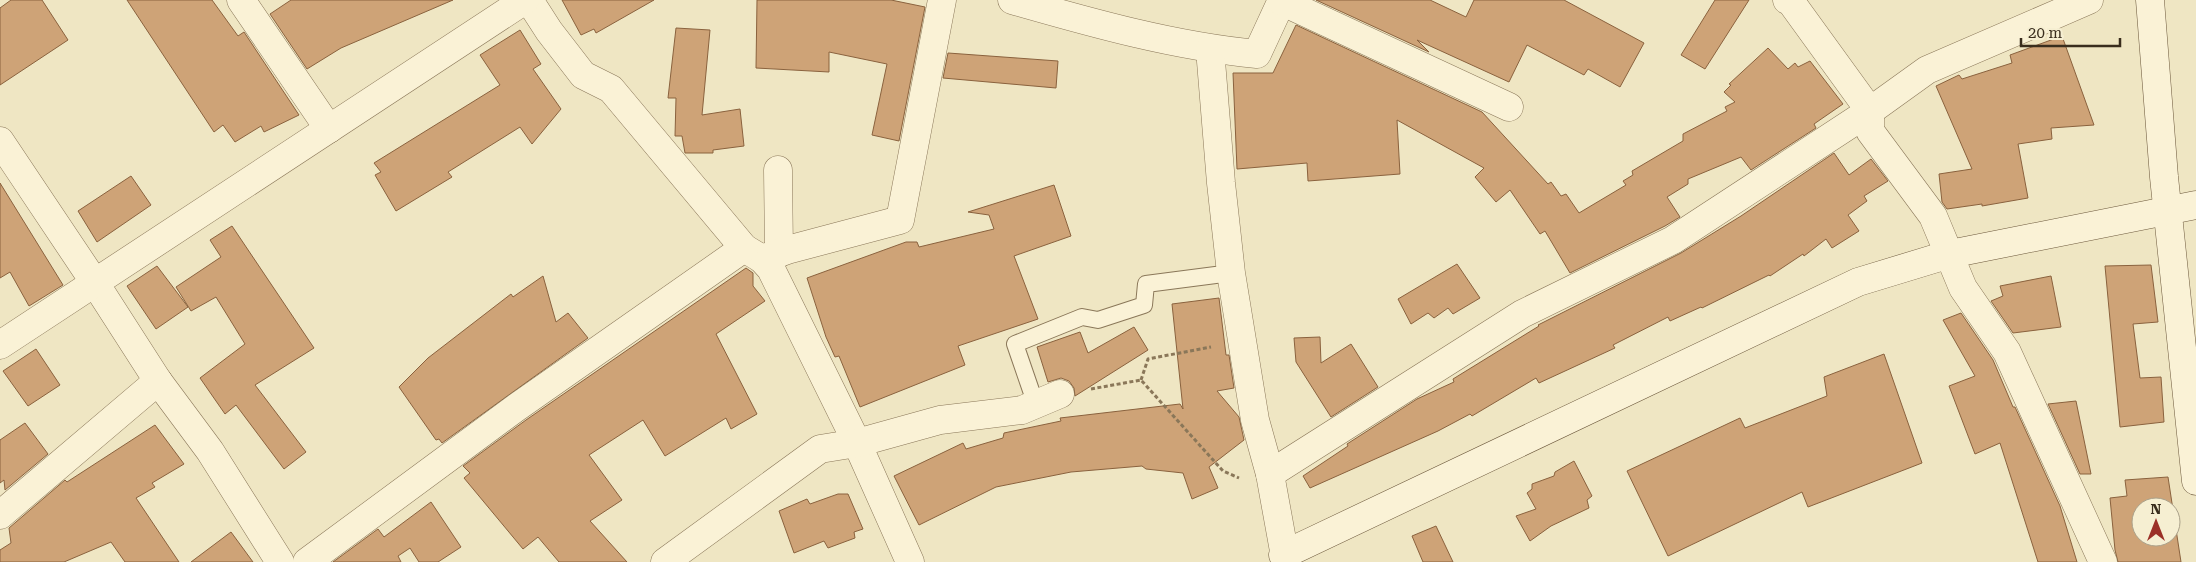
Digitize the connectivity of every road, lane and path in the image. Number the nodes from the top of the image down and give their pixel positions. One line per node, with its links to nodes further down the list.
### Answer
1 (241, 0): 13 (street)
2 (525, 0): 13 (street)
3 (529, 0): 18 (street)
4 (942, 0): 18 (street)
5 (1012, 0): 10 (street)
6 (1281, 0): 10 (street); 11 (street)
7 (2089, 0): 12 (street)
8 (2150, 0): 17 (street)
9 (1803, 6): 12 (street)
10 (1210, 50): 20 (street)
11 (1508, 107)
12 (1870, 111): 19 (street); 29 (street)
13 (328, 129): 21 (street)
14 (0, 141): 21 (street)
15 (778, 170): 18 (street)
16 (2196, 205): 17 (street)
17 (2169, 211): 19 (street); 26 (street)
18 (761, 253): 28 (street); 34 (street)
19 (1950, 254): 32 (street); 37 (street)
20 (1231, 273): 23 (street); 27 (lane)
21 (95, 283): 22 (street); 25 (street)
22 (0, 345)
23 (1243, 346): 24 (path); 29 (street)
24 (1141, 380): 27 (path); 29 (path)
25 (158, 381): 31 (street); 33 (street)
26 (2191, 390): 30 (street)
27 (1048, 399): 28 (street)
28 (857, 443): 35 (street); 36 (street)
29 (1270, 474): 32 (street)
30 (2196, 481)
31 (0, 516)
32 (1280, 560)
33 (280, 562)
34 (307, 562)
35 (665, 562)
36 (910, 562)
37 (2103, 562)

